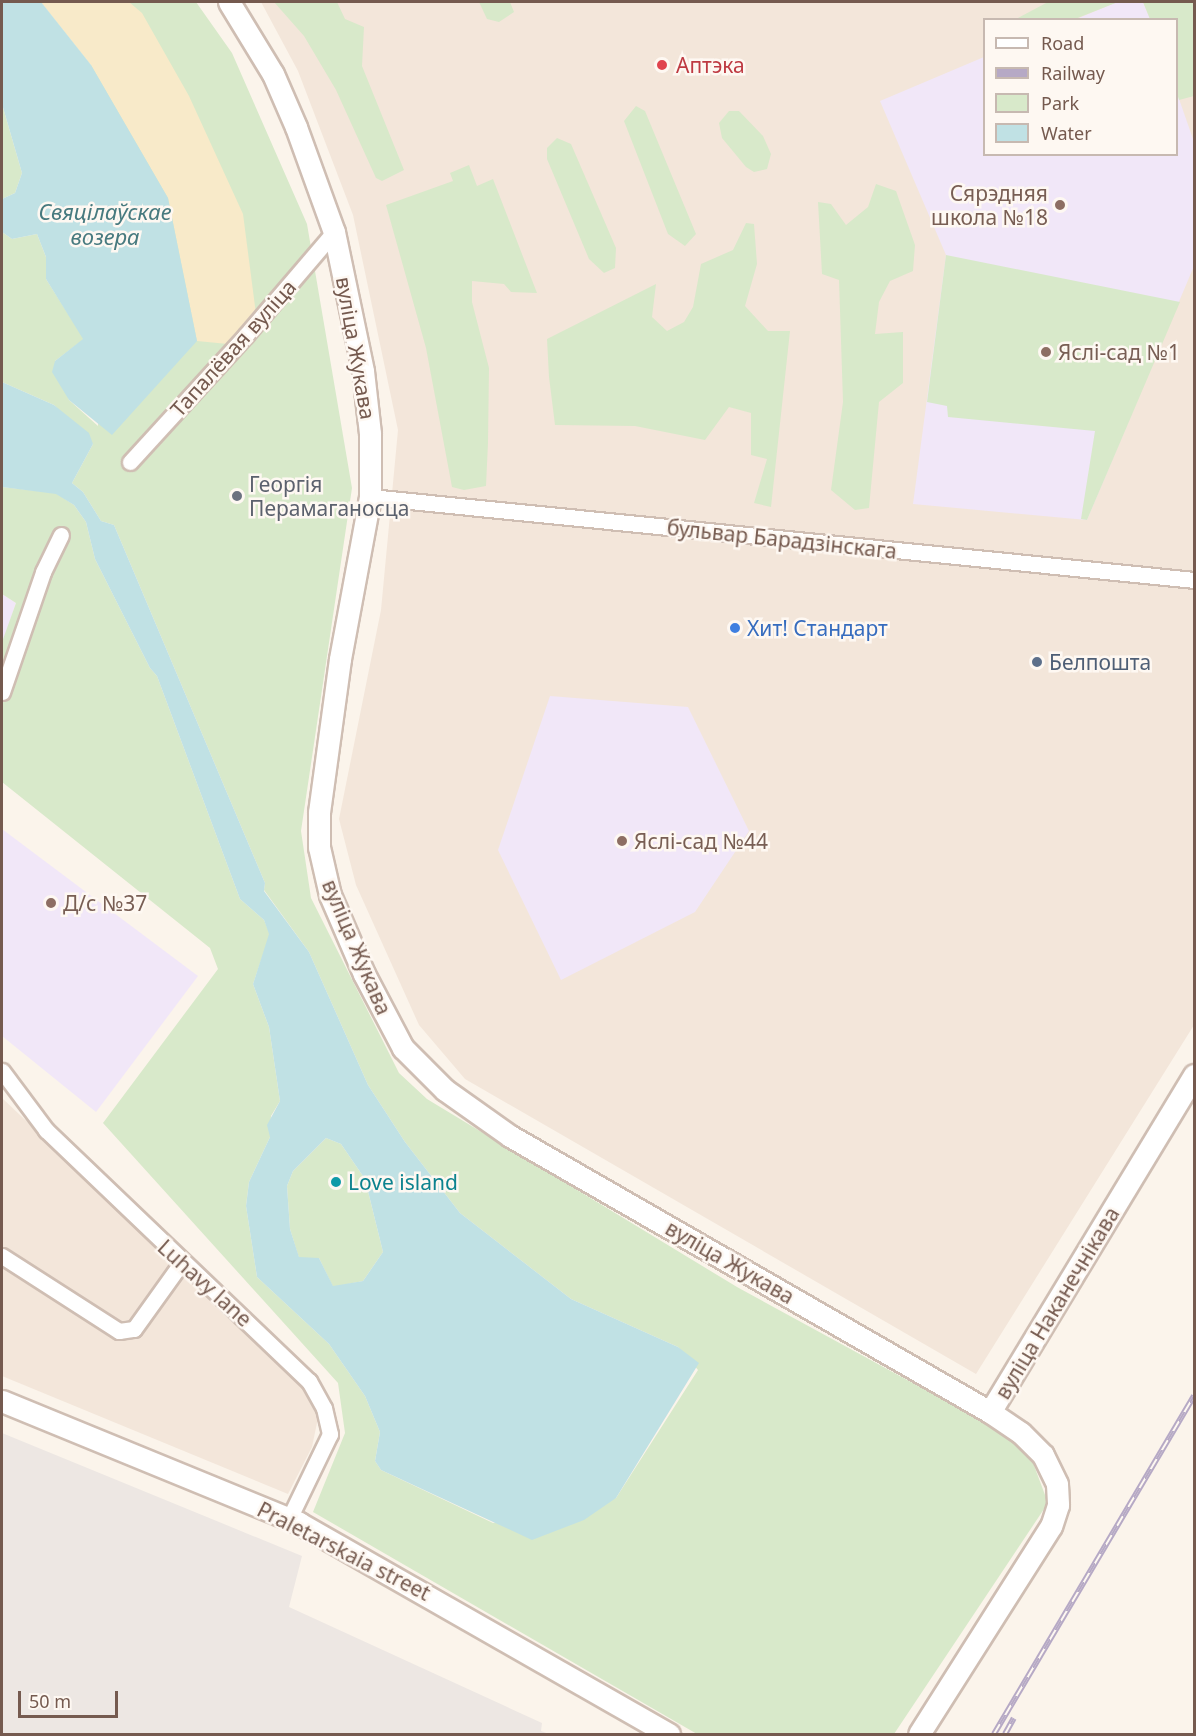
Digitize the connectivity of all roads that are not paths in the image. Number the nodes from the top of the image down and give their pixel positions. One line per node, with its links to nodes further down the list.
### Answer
1 (229, 2): 2 (street, вуліца Жукава)
2 (334, 232): 3 (street, Тапалёвая вуліца); 4 (street, вуліца Жукава)
3 (130, 462)
4 (370, 497): 6 (street, бульвар Барадзінскага); 13 (street, вуліца Жукава)
5 (61, 535): 7 (street)
6 (1194, 580)
7 (2, 692)
8 (2, 1071): 11 (street, Luhavy lane)
9 (1194, 1075): 13 (street, вуліца Наканечнікава)
10 (2, 1256): 11 (street)
11 (182, 1262): 14 (street, Luhavy lane)
12 (2, 1401): 14 (street, Praletarskaia street)
13 (990, 1412): 16 (street, вуліца Наканечнікава)
14 (289, 1518): 15 (street, Praletarskaia street)
15 (669, 1734)
16 (919, 1734)

